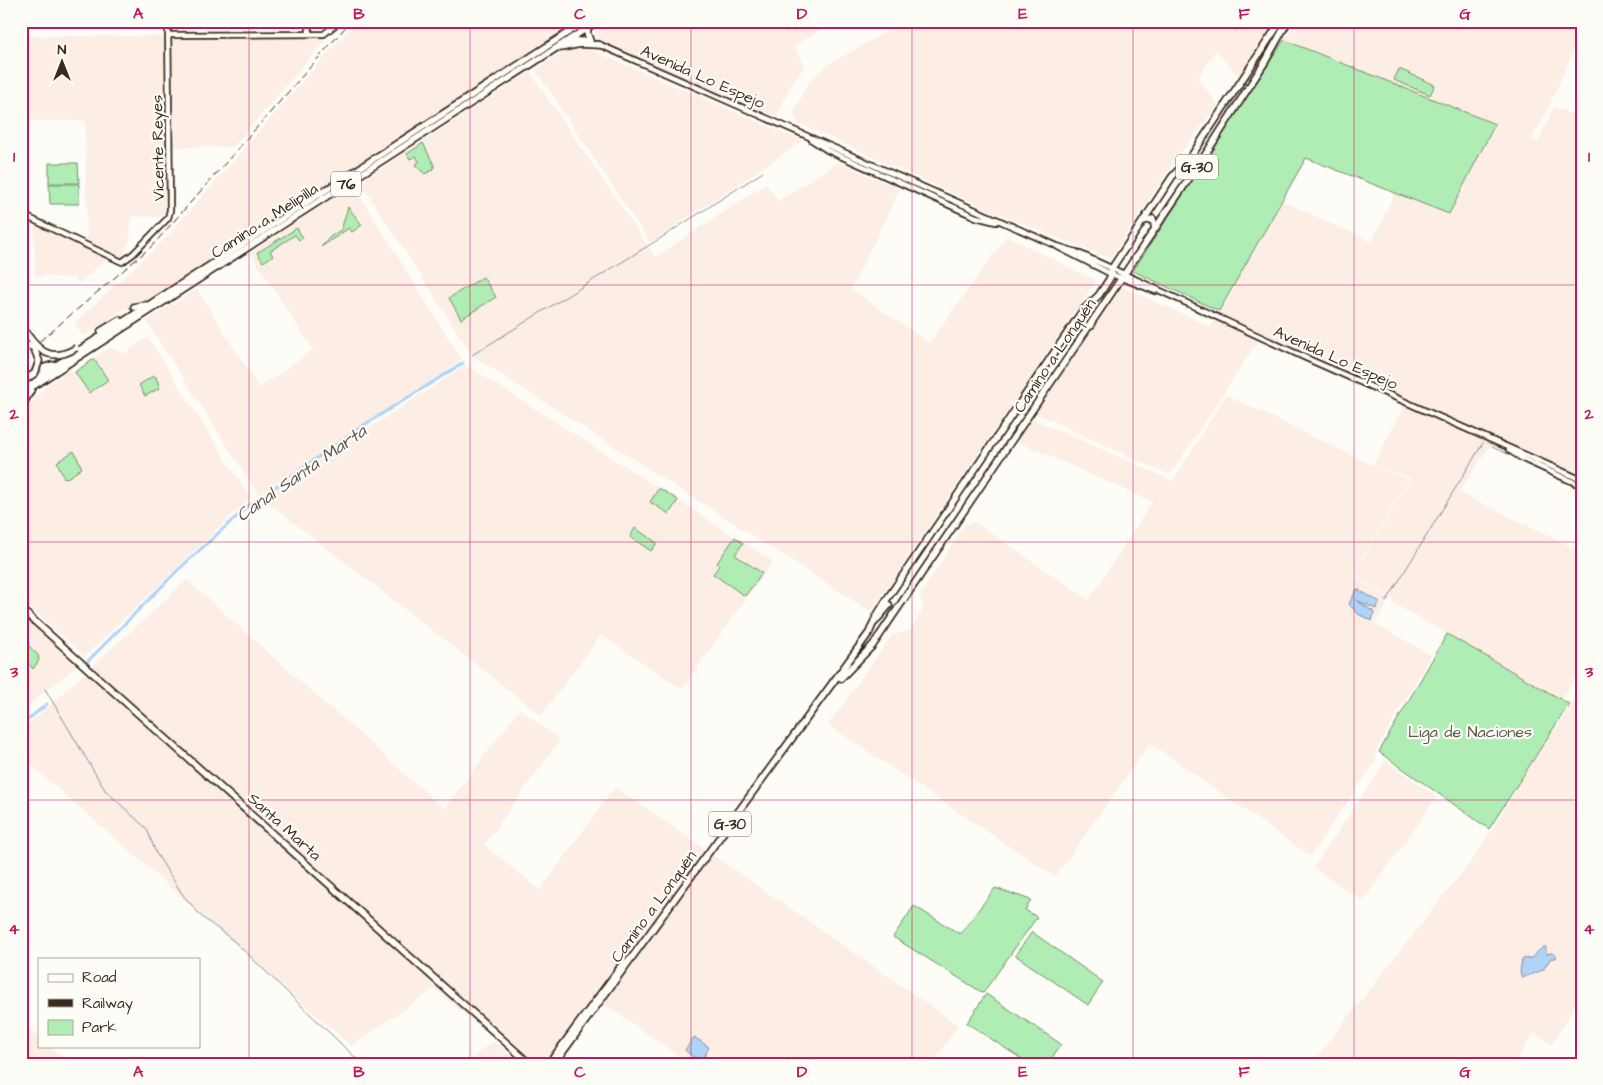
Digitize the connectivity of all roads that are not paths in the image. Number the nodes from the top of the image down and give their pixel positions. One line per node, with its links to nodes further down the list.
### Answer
1 (168, 21): 9 (main road, Vicente Reyes)
2 (309, 21): 8 (main road)
3 (340, 21): 8 (main road)
4 (598, 21): 7 (main road, Camino a Melipilla / 76)
5 (1280, 21): 16 (main road, Camino a Lonquén / G-30)
6 (1288, 21): 17 (main road, Camino a Lonquén / G-30)
7 (589, 24): 10 (main road, Camino a Melipilla / 76); 11 (main road); 12 (main road, Camino a Melipilla / 76)
8 (309, 34): 9 (main road)
9 (168, 35): 15 (main road, Vicente Reyes)
10 (566, 42): 11 (main road); 12 (main road); 13 (main road, Camino a Melipilla / 76)
11 (595, 43): 13 (main road); 18 (main road, Avenida Lo Espejo)
12 (541, 49): 14 (main road, Camino a Melipilla / 76)
13 (553, 50): 14 (main road, Camino a Melipilla / 76)
14 (421, 131): 20 (main road, Camino a Melipilla / 76); 21 (main road, Camino a Melipilla / 76)
15 (21, 214)
16 (1143, 221): 17 (main road); 18 (main road, Camino a Lonquén / G-30)
17 (1155, 229): 19 (main road, Camino a Lonquén / G-30)
18 (1112, 271): 19 (main road, Avenida Lo Espejo); 22 (main road, Camino a Lonquén / G-30)
19 (1124, 276): 24 (main road, Camino a Lonquén / G-30); 32 (main road, Avenida Lo Espejo)
20 (138, 309): 21 (main road, Camino a Melipilla); 21 (main road)
21 (133, 316): 23 (main road, bridge); 26 (main road, Camino a Melipilla / 76); 29 (main road, Camino a Melipilla / 76)
22 (1079, 317): 24 (main road); 36 (main road, Camino a Lonquén / G-30)
23 (21, 326)
24 (1091, 326): 37 (main road, Camino a Lonquén / G-30)
25 (21, 342): 28 (main road, bridge)
26 (59, 363): 27 (main road); 30 (main road, Camino a Melipilla / 76)
27 (36, 370)
28 (21, 383)
29 (37, 384): 31 (main road, Camino a Melipilla / 76); 33 (main road)
30 (21, 388)
31 (21, 394)
32 (1500, 444): 34 (main road, Avenida Lo Espejo); 35 (main road, Avenida Lo Espejo)
33 (21, 445)
34 (1582, 480)
35 (1582, 486)
36 (888, 602): 37 (main road); 39 (main road, Camino a Lonquén / G-30)
37 (898, 608): 39 (main road, Camino a Lonquén / G-30)
38 (21, 609): 43 (main road, Santa Marta)
39 (827, 692): 40 (main road, Camino a Lonquén / G-30)
40 (633, 957): 41 (main road); 42 (main road, Camino a Lonquén / G-30)
41 (620, 967): 44 (main road, Camino a Lonquén)
42 (563, 1052): 45 (main road, Camino a Lonquén / G-30); 46 (main road)
43 (530, 1064)
44 (548, 1064)
45 (554, 1064)
46 (562, 1064)

